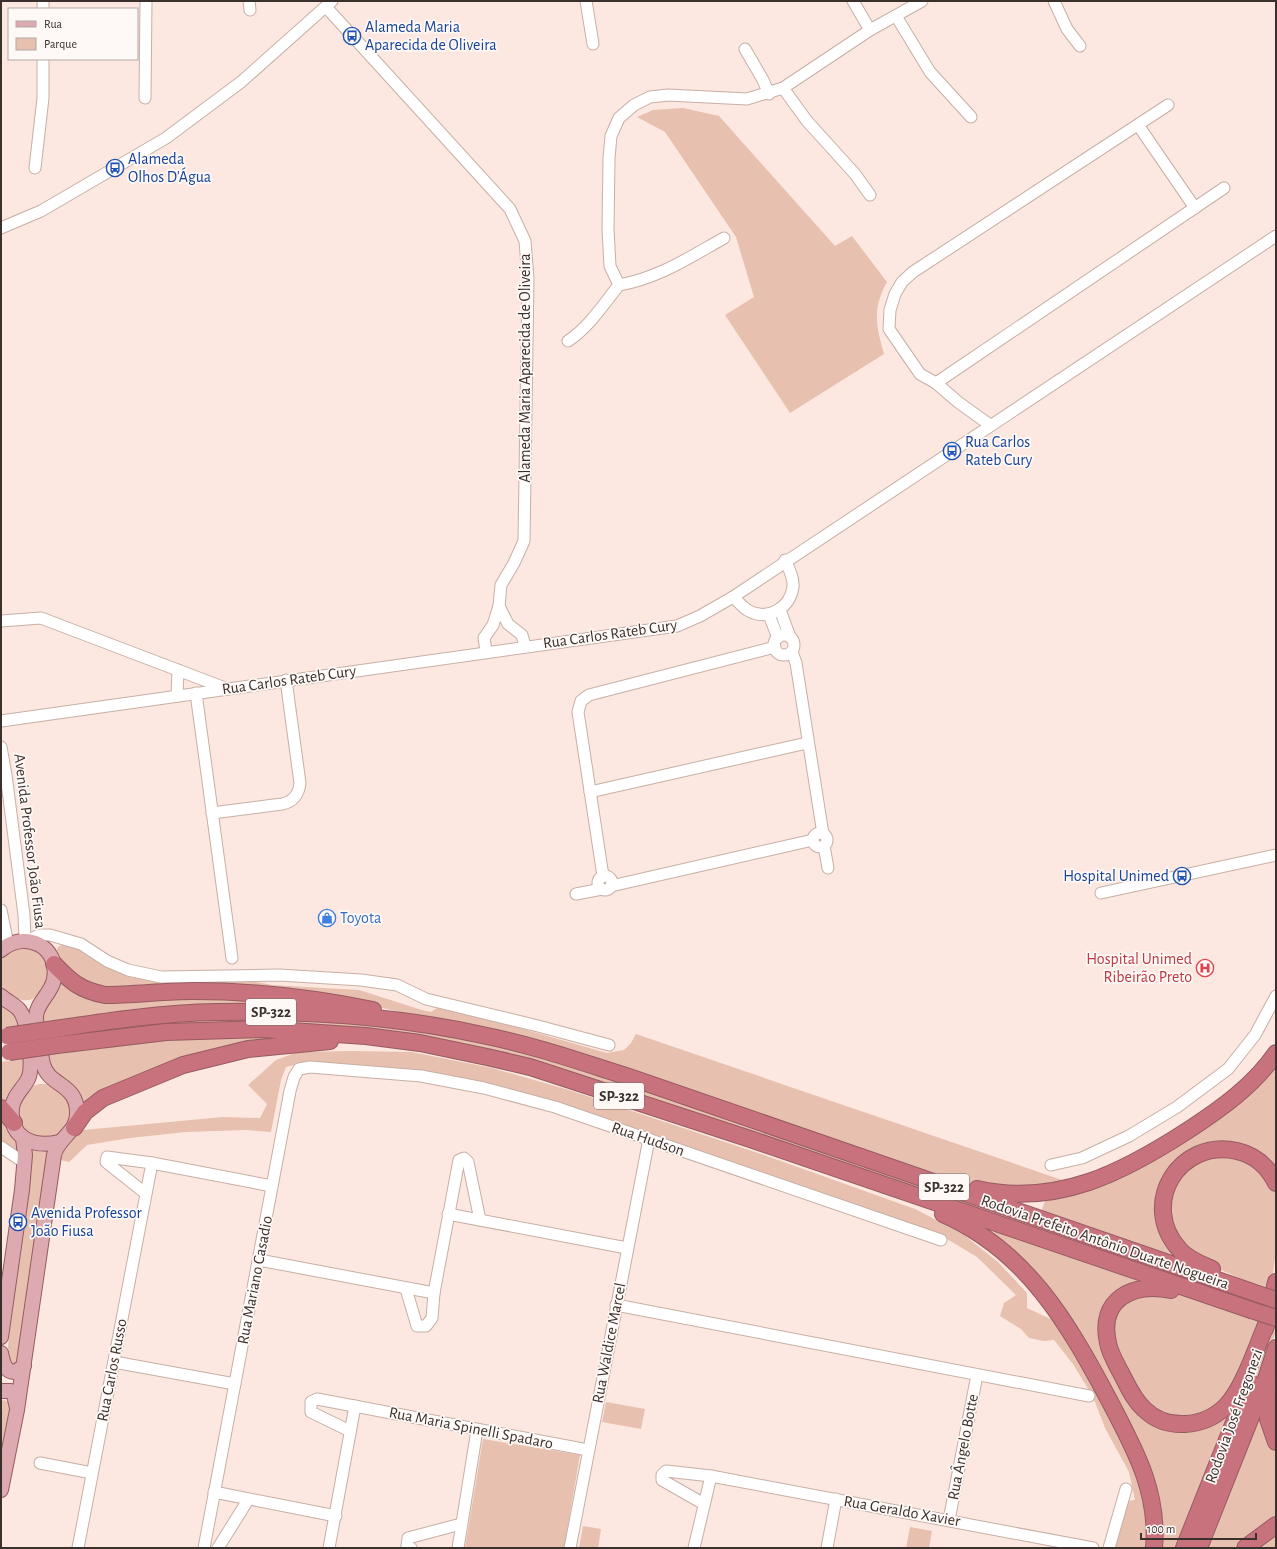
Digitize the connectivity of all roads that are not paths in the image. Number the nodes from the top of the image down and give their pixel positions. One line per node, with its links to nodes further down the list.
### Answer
1 (146, 1): 15 (street)
2 (586, 1): 9 (street)
3 (854, 1): 8 (street)
4 (922, 1): 7 (street)
5 (1054, 1): 10 (street)
6 (329, 4): 23 (street); 32 (street, Alameda Maria Aparecida de Oliveira)
7 (896, 16): 8 (street); 17 (street)
8 (870, 30): 13 (street)
9 (593, 44)
10 (1080, 46)
11 (744, 49): 14 (street)
12 (43, 60): 19 (street)
13 (784, 88): 14 (street); 21 (street)
14 (769, 94): 26 (street)
15 (145, 98)
16 (1168, 105): 18 (street)
17 (971, 117)
18 (1138, 125): 22 (street); 28 (street)
19 (35, 168)
20 (1224, 188): 22 (street)
21 (870, 196)
22 (1195, 208): 28 (street)
23 (1, 228)
24 (1276, 236): 29 (street, Rua Carlos Rateb Cury)
25 (724, 238): 26 (street)
26 (619, 285): 27 (street)
27 (568, 341)
28 (936, 382): 29 (street)
29 (990, 425): 30 (street, Rua Carlos Rateb Cury)
30 (785, 560): 31 (street, Rua Carlos Rateb Cury); 33 (street)
31 (732, 597): 34 (street); 40 (street, Rua Carlos Rateb Cury)
32 (499, 606): 36 (street); 37 (street, Alameda Maria Aparecida de Oliveira)
33 (780, 610): 34 (street); 38 (street)
34 (769, 614): 39 (street)
35 (1, 621): 43 (street)
36 (508, 624): 37 (street); 40 (street)
37 (493, 625): 41 (street, Alameda Maria Aparecida de Oliveira)
38 (790, 637): 39 (street); 42 (street)
39 (776, 642): 42 (street); 53 (street)
40 (525, 646): 41 (street, Rua Carlos Rateb Cury)
41 (486, 652): 44 (street, Rua Carlos Rateb Cury)
42 (792, 652): 49 (street)
43 (178, 670): 45 (street); 47 (street)
44 (286, 680): 45 (street, Rua Carlos Rateb Cury); 54 (street)
45 (227, 689): 46 (street, Rua Carlos Rateb Cury)
46 (196, 693): 47 (street, Rua Carlos Rateb Cury); 54 (street)
47 (177, 696): 48 (street, Rua Carlos Rateb Cury)
48 (1, 721)
49 (807, 743): 53 (street); 55 (street)
50 (1, 747): 51 (street, Avenida Professor João Fiusa)
51 (6, 775): 52 (street); 64 (street, Avenida Professor João Fiusa)
52 (1, 786)
53 (590, 792): 60 (street)
54 (212, 813): 67 (street)
55 (823, 834): 56 (street); 57 (street)
56 (813, 840): 57 (street); 60 (street)
57 (824, 846): 59 (street)
58 (1276, 855): 61 (street)
59 (828, 868)
60 (606, 888): 62 (street)
61 (1101, 893)
62 (576, 894)
63 (1, 910): 66 (street, Avenida Professor João Fiusa)
64 (27, 940): 65 (street); 66 (main road, Avenida Professor João Fiusa); 68 (main road, Avenida Professor João Fiusa)
65 (73, 941): 68 (street); 74 (street)
66 (3, 946)
67 (232, 958)
68 (52, 960): 72 (highway); 80 (main road)
69 (1, 996): 79 (main road)
70 (1276, 996): 88 (street)
71 (4, 1036): 72 (highway, Rodovia Prefeito Antônio Duarte Nogueira / SP-322, bridge)
72 (487, 1036): 85 (highway, Rodovia Prefeito Antônio Duarte Nogueira / SP-322)
73 (420, 1043): 75 (highway, Rodovia Prefeito Antônio Duarte Nogueira / SP-322, bridge); 80 (highway); 89 (highway, Rodovia Prefeito Antônio Duarte Nogueira / SP-322)
74 (609, 1045)
75 (5, 1053)
76 (1276, 1053): 85 (highway)
77 (299, 1069): 82 (street, Rua Hudson); 91 (street, Rua Mariano Casadio)
78 (1, 1108): 79 (highway)
79 (14, 1123): 81 (main road)
80 (74, 1128): 83 (main road)
81 (23, 1138): 83 (main road); 86 (main road)
82 (649, 1139): 95 (street, Rua Hudson); 96 (street, Rua Waldice Marcel)
83 (58, 1142): 111 (main road)
84 (1, 1146): 86 (street)
85 (864, 1159): 101 (highway, Rodovia Prefeito Antônio Duarte Nogueira / SP-322)
86 (25, 1163): 106 (main road)
87 (152, 1163): 91 (street); 92 (street, Rua Carlos Russo); 92 (street)
88 (1051, 1165)
89 (861, 1178): 103 (highway, Rodovia Prefeito Antônio Duarte Nogueira / SP-322); 146 (highway)
90 (1276, 1183): 101 (highway)
91 (272, 1186): 97 (street, Rua Mariano Casadio)
92 (145, 1193): 110 (street, Rua Carlos Russo)
93 (448, 1214): 94 (street); 94 (street); 100 (street)
94 (480, 1220): 96 (street)
95 (941, 1240)
96 (627, 1248): 104 (street, Rua Waldice Marcel)
97 (259, 1260): 99 (street); 113 (street, Rua Mariano Casadio)
98 (1276, 1282): 105 (highway, Rodovia José Fregonezi)
99 (406, 1289): 100 (street); 100 (street)
100 (434, 1293)
101 (1258, 1294): 102 (highway, Rodovia Prefeito Antônio Duarte Nogueira / SP-322, bridge)
102 (1276, 1300)
103 (1233, 1303): 105 (highway, Rodovia Prefeito Antônio Duarte Nogueira / SP-322, bridge); 105 (highway)
104 (616, 1305): 112 (street); 121 (street, Rua Waldice Marcel)
105 (1271, 1321): 147 (highway, Rodovia José Fregonezi)
106 (1, 1337)
107 (1276, 1348): 148 (highway, Rodovia José Fregonezi)
108 (1, 1353): 111 (main road)
109 (1276, 1356): 120 (highway)
110 (114, 1362): 113 (street); 123 (street, Rua Carlos Russo)
111 (24, 1366): 117 (main road)
112 (977, 1375): 115 (street); 132 (street, Rua Ângelo Botte)
113 (235, 1384): 127 (street, Rua Mariano Casadio)
114 (1, 1391): 117 (main road)
115 (1089, 1396)
116 (355, 1406): 118 (street, Rua Maria Spinelli Spadaro); 119 (street); 119 (street, Rua Maria Spinelli Spadaro)
117 (17, 1410): 126 (main road)
118 (478, 1430): 121 (street, Rua Maria Spinelli Spadaro); 133 (street)
119 (350, 1431): 131 (street)
120 (1276, 1442)
121 (588, 1450): 141 (street, Rua Waldice Marcel)
122 (40, 1463): 123 (street)
123 (92, 1473): 135 (street, Rua Carlos Russo)
124 (711, 1476): 129 (street, Rua Geraldo Xavier); 130 (street); 130 (street, Rua Geraldo Xavier)
125 (1126, 1489): 145 (street)
126 (1, 1490)
127 (214, 1492): 128 (street); 136 (street, Rua Mariano Casadio)
128 (248, 1500): 131 (street); 137 (street)
129 (836, 1500): 132 (street, Rua Geraldo Xavier); 143 (street)
130 (704, 1504): 142 (street)
131 (336, 1516): 138 (street)
132 (949, 1520): 144 (street, Rua Geraldo Xavier)
133 (461, 1524): 139 (street); 140 (street)
134 (1276, 1526): 149 (highway)
135 (78, 1548)
136 (204, 1548)
137 (218, 1548)
138 (329, 1548)
139 (410, 1548)
140 (458, 1548)
141 (570, 1548)
142 (694, 1548)
143 (826, 1548)
144 (1093, 1548)
145 (1109, 1548)
146 (1154, 1548)
147 (1184, 1548)
148 (1199, 1548)
149 (1245, 1548)

